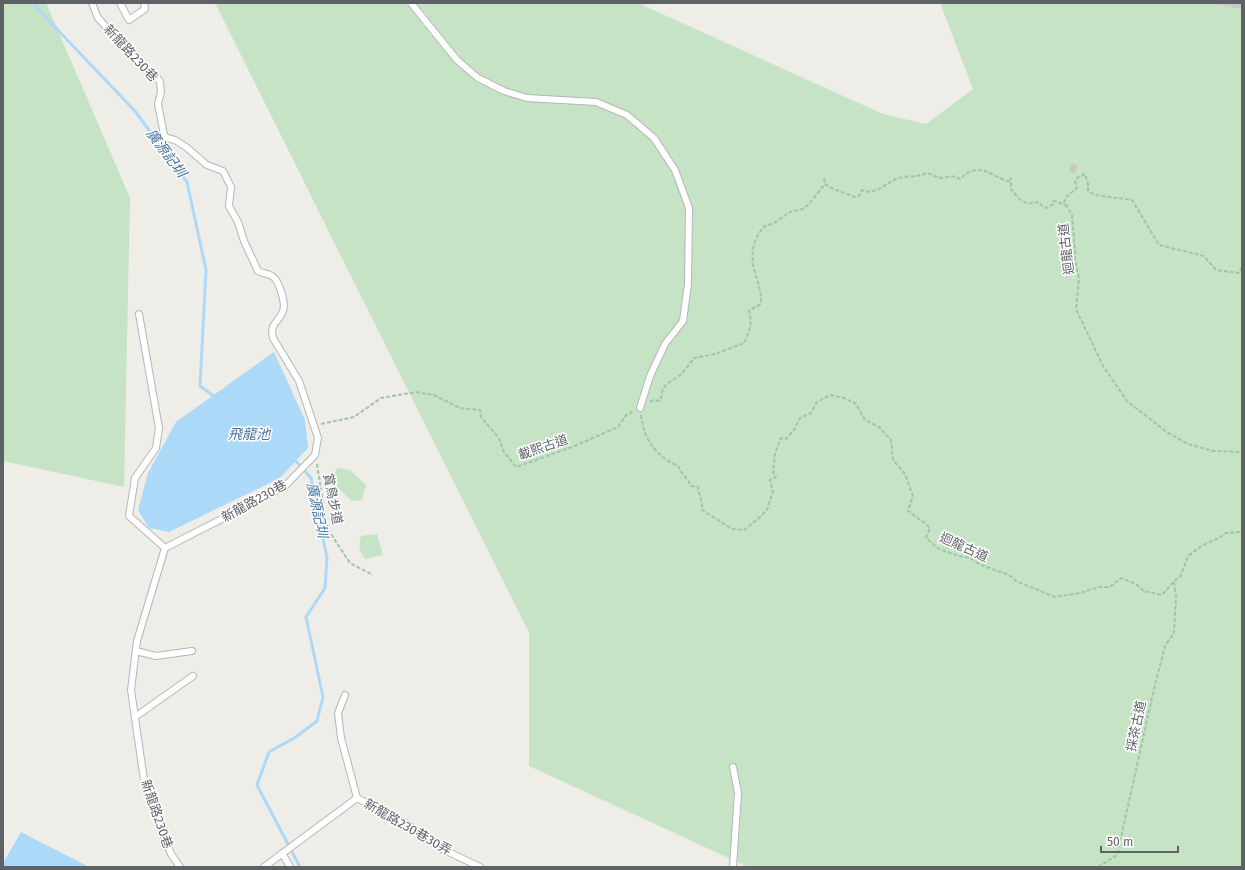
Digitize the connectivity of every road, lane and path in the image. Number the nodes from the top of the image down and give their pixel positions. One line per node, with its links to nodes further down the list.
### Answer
1 (92, 3): 13 (lane, 新龍路230巷)
2 (120, 3): 3 (lane)
3 (144, 3)
4 (411, 3): 12 (lane)
5 (1012, 175): 7 (path)
6 (824, 178): 8 (path)
7 (1010, 181): 8 (path); 9 (path)
8 (825, 184): 12 (path)
9 (1066, 205): 10 (path, 迴龍古道); 14 (path, 迴龍古道)
10 (1242, 267)
11 (139, 314): 17 (lane)
12 (640, 408): 13 (path, 載熙古道); 19 (path, 迴龍古道)
13 (314, 426): 15 (lane, 新龍路230巷)
14 (1242, 452)
15 (315, 455): 17 (lane, 新龍路230巷); 18 (path, 賞鳥步道)
16 (1242, 532): 19 (path, 迴龍古道)
17 (165, 548): 20 (lane, 新龍路230巷)
18 (374, 575)
19 (1174, 581): 33 (path, 採茶古道)
20 (136, 651): 21 (lane); 24 (lane, 新龍路230巷)
21 (192, 651)
22 (193, 676): 24 (lane)
23 (345, 695): 26 (lane, 新龍路230巷30弄)
24 (135, 717): 28 (lane, 新龍路230巷)
25 (733, 767): 32 (lane)
26 (357, 798): 27 (lane, 新龍路230巷30弄); 31 (lane, 新龍路230巷30弄)
27 (284, 852): 29 (lane, 新龍路230巷30弄); 30 (lane)
28 (180, 867)
29 (264, 867)
30 (290, 867)
31 (480, 867)
32 (733, 867)
33 (1098, 867)

